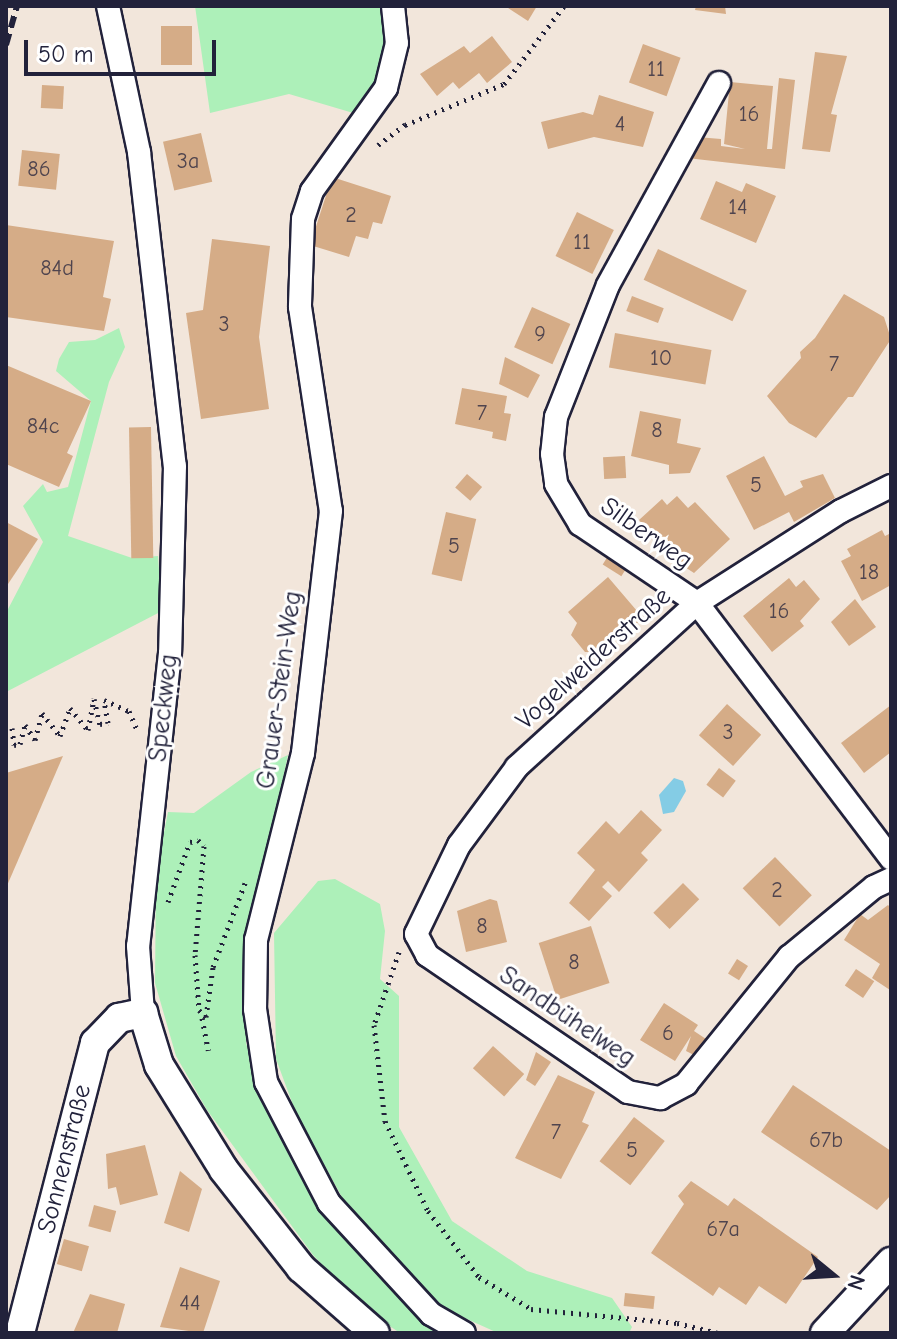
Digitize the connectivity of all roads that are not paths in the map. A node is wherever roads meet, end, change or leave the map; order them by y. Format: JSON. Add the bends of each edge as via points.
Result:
{"nodes":[{"id":1,"x":108,"y":6,"type":"edge"},
{"id":2,"x":393,"y":6,"type":"edge"},
{"id":3,"x":719,"y":83,"type":"dead end"},
{"id":4,"x":891,"y":486,"type":"edge"},
{"id":5,"x":697,"y":603,"type":"junction"},
{"id":6,"x":891,"y":859,"type":"edge"},
{"id":7,"x":891,"y":879,"type":"edge"},
{"id":8,"x":423,"y":911,"type":"joint"},
{"id":9,"x":143,"y":1013,"type":"junction"},
{"id":10,"x":886,"y":1270,"type":"edge"},
{"id":11,"x":20,"y":1333,"type":"edge"},
{"id":12,"x":375,"y":1333,"type":"edge"},
{"id":13,"x":464,"y":1333,"type":"edge"},
{"id":14,"x":825,"y":1333,"type":"edge"}],
"edges":[{"from":1,"to":9,"type":"street","name":"Speckweg","via":[[139,152],[175,466],[170,653],[138,946]]},
{"from":2,"to":13,"type":"street","name":"Grauer-Stein-Weg","via":[[397,43],[386,88],[312,191],[303,219],[300,307],[331,511],[303,753],[256,940],[255,1009],[266,1082],[329,1203],[431,1314]]},
{"from":3,"to":5,"type":"street","name":"Silberweg","via":[[608,285],[559,407],[552,454],[561,498],[580,524]]},
{"from":4,"to":5,"type":"street","name":"Vogelweiderstraße","via":[[841,511]]},
{"from":5,"to":6,"type":"street","name":"Silberweg"},
{"from":5,"to":8,"type":"street","name":"Vogelweiderstraße","via":[[517,767],[459,845]]},
{"from":7,"to":8,"type":"street","name":"Sandbühelweg","via":[[789,957],[686,1084],[660,1098],[628,1092],[427,955],[416,934]]},
{"from":9,"to":11,"type":"street","name":"Sonnenstraße","via":[[119,1018],[95,1043]]},
{"from":9,"to":12,"type":"street","name":"Speckweg","via":[[159,1065],[224,1170],[301,1268]]},
{"from":10,"to":14,"type":"street"}]}
